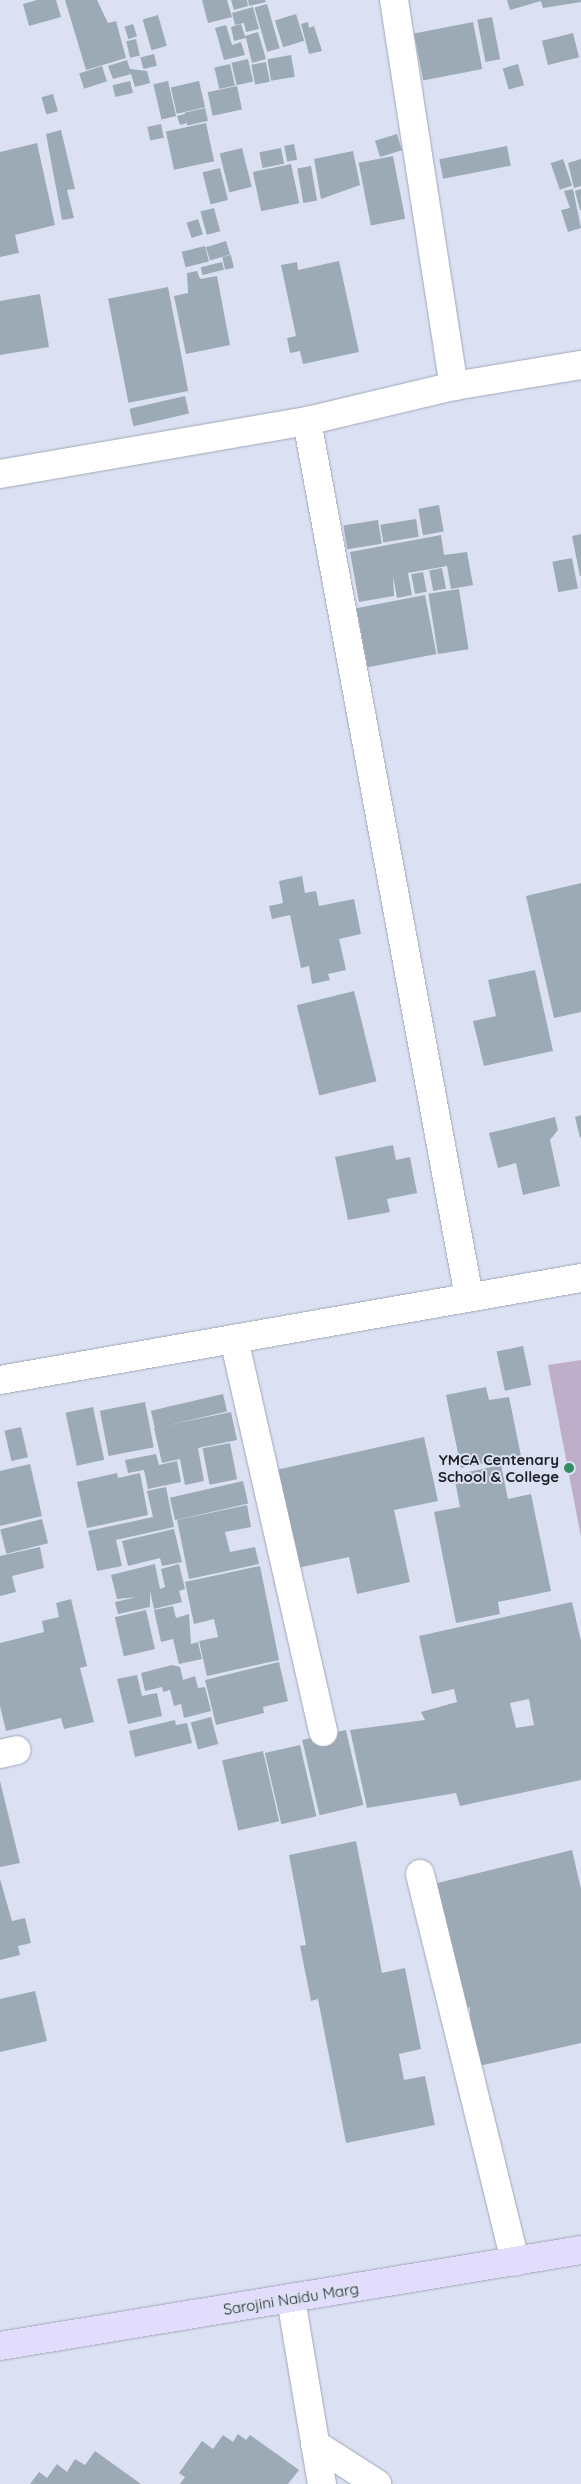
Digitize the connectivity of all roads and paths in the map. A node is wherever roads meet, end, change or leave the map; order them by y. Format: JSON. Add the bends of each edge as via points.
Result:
{"nodes":[{"id":1,"x":394,"y":0,"type":"edge"},
{"id":2,"x":581,"y":365,"type":"edge"},
{"id":3,"x":454,"y":386,"type":"junction"},
{"id":4,"x":306,"y":421,"type":"junction"},
{"id":5,"x":0,"y":474,"type":"edge"},
{"id":6,"x":581,"y":1278,"type":"edge"},
{"id":7,"x":469,"y":1297,"type":"junction"},
{"id":8,"x":234,"y":1339,"type":"junction"},
{"id":9,"x":0,"y":1380,"type":"edge"},
{"id":10,"x":323,"y":1732,"type":"dead end"},
{"id":11,"x":420,"y":1874,"type":"dead end"},
{"id":12,"x":581,"y":2250,"type":"edge"},
{"id":13,"x":515,"y":2262,"type":"junction"},
{"id":14,"x":291,"y":2298,"type":"junction"},
{"id":15,"x":0,"y":2346,"type":"edge"},
{"id":16,"x":315,"y":2444,"type":"junction"},
{"id":17,"x":322,"y":2484,"type":"edge"},
{"id":18,"x":377,"y":2484,"type":"edge"}],
"edges":[{"from":1,"to":3,"type":"street"},
{"from":2,"to":3,"type":"street"},
{"from":3,"to":4,"type":"street"},
{"from":4,"to":5,"type":"street"},
{"from":4,"to":7,"type":"street"},
{"from":6,"to":7,"type":"street"},
{"from":7,"to":8,"type":"street"},
{"from":8,"to":9,"type":"street"},
{"from":8,"to":10,"type":"street"},
{"from":11,"to":13,"type":"street"},
{"from":12,"to":13,"type":"main road","name":"Sarojini Naidu Marg"},
{"from":13,"to":14,"type":"main road","name":"Sarojini Naidu Marg"},
{"from":14,"to":15,"type":"main road","name":"Sarojini Naidu Marg"},
{"from":14,"to":16,"type":"street"},
{"from":16,"to":17,"type":"street"},
{"from":16,"to":18,"type":"street"}]}
